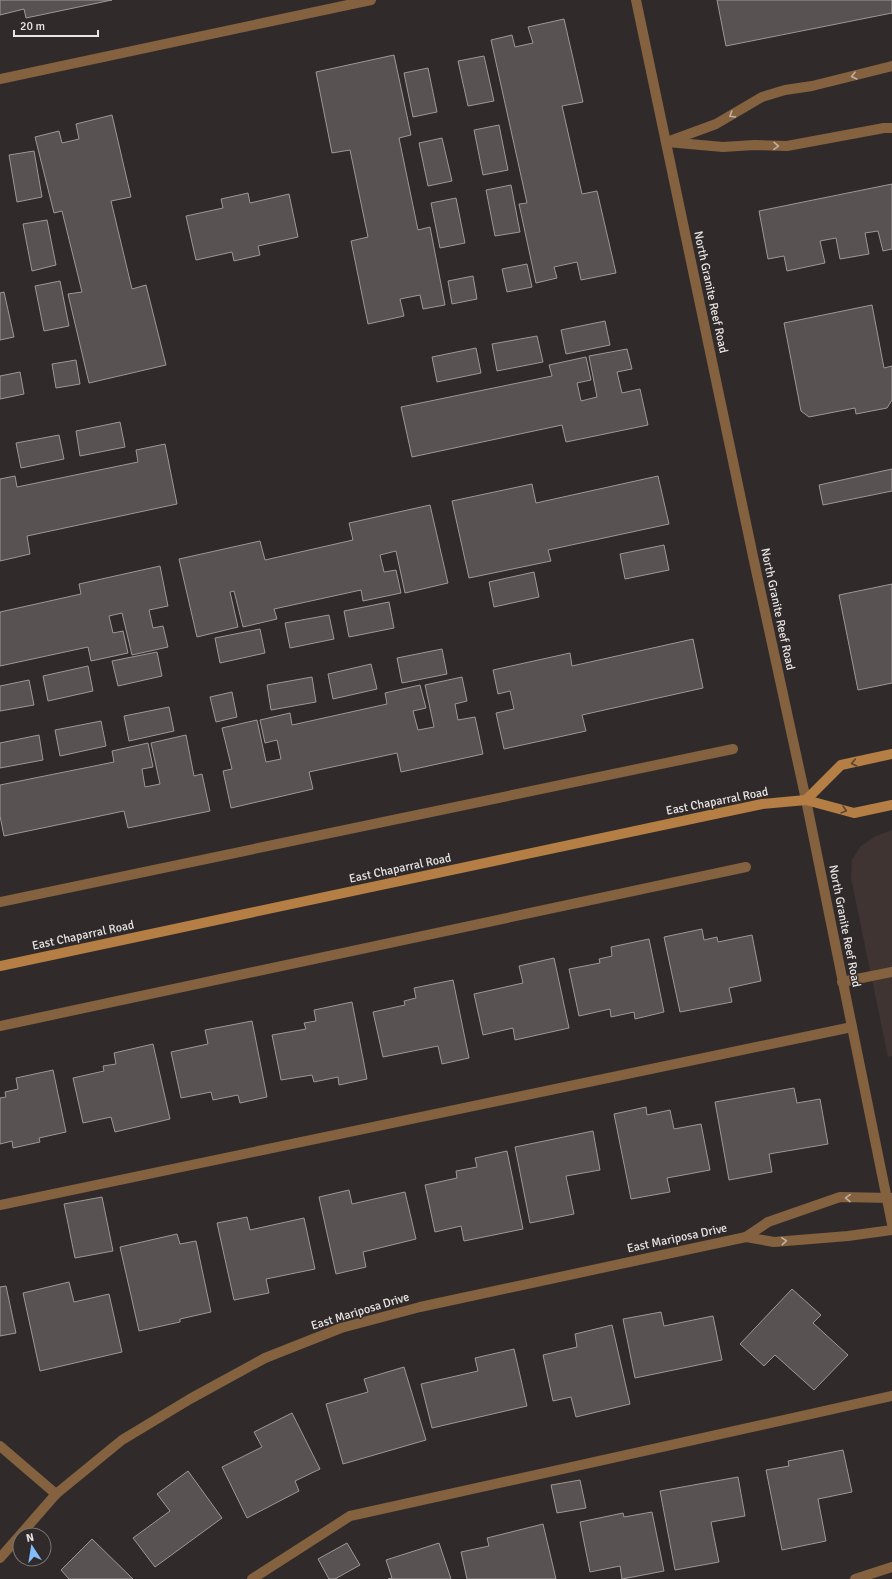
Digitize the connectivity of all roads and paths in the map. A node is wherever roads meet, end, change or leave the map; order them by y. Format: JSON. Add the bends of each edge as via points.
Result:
{"nodes":[{"id":1,"x":371,"y":0,"type":"edge"},
{"id":2,"x":636,"y":0,"type":"edge"},
{"id":3,"x":892,"y":66,"type":"edge"},
{"id":4,"x":0,"y":79,"type":"edge"},
{"id":5,"x":892,"y":128,"type":"edge"},
{"id":6,"x":667,"y":142,"type":"junction"},
{"id":7,"x":733,"y":749,"type":"dead end"},
{"id":8,"x":892,"y":754,"type":"edge"},
{"id":9,"x":806,"y":800,"type":"junction"},
{"id":10,"x":892,"y":805,"type":"edge"},
{"id":11,"x":746,"y":868,"type":"dead end"},
{"id":12,"x":0,"y":902,"type":"edge"},
{"id":13,"x":0,"y":966,"type":"edge"},
{"id":14,"x":892,"y":972,"type":"edge"},
{"id":15,"x":842,"y":982,"type":"junction"},
{"id":16,"x":0,"y":1026,"type":"edge"},
{"id":17,"x":852,"y":1027,"type":"junction"},
{"id":18,"x":889,"y":1198,"type":"edge"},
{"id":19,"x":0,"y":1205,"type":"edge"},
{"id":20,"x":892,"y":1224,"type":"edge"},
{"id":21,"x":892,"y":1230,"type":"edge"},
{"id":22,"x":746,"y":1237,"type":"junction"},
{"id":23,"x":892,"y":1396,"type":"edge"},
{"id":24,"x":0,"y":1446,"type":"edge"},
{"id":25,"x":56,"y":1494,"type":"junction"},
{"id":26,"x":0,"y":1558,"type":"edge"},
{"id":27,"x":892,"y":1567,"type":"edge"},
{"id":28,"x":252,"y":1579,"type":"edge"},
{"id":29,"x":855,"y":1579,"type":"edge"}],
"edges":[{"from":1,"to":4,"type":"street"},
{"from":2,"to":6,"type":"street","name":"North Granite Reef Road"},
{"from":3,"to":6,"type":"street","one_way":true,"via":[[762,97],[716,124]]},
{"from":6,"to":5,"type":"street","one_way":true,"via":[[723,147],[787,146]]},
{"from":6,"to":9,"type":"street","name":"North Granite Reef Road"},
{"from":7,"to":12,"type":"street"},
{"from":8,"to":9,"type":"main road","one_way":true,"via":[[841,765]]},
{"from":9,"to":10,"type":"main road","name":"East Chaparral Road","one_way":true,"via":[[854,813]]},
{"from":9,"to":13,"type":"main road","name":"East Chaparral Road","via":[[762,804]]},
{"from":9,"to":15,"type":"street","name":"North Granite Reef Road"},
{"from":11,"to":16,"type":"street"},
{"from":14,"to":15,"type":"street"},
{"from":15,"to":17,"type":"street","name":"North Granite Reef Road"},
{"from":17,"to":18,"type":"street","name":"North Granite Reef Road"},
{"from":17,"to":19,"type":"street"},
{"from":18,"to":20,"type":"street","name":"North Granite Reef Road"},
{"from":18,"to":22,"type":"street","name":"East Mariposa Drive","one_way":true,"via":[[840,1197],[768,1222]]},
{"from":22,"to":21,"type":"street","name":"East Mariposa Drive","one_way":true,"via":[[774,1242]]},
{"from":22,"to":25,"type":"street","name":"East Mariposa Drive","via":[[420,1307],[341,1328],[265,1358],[190,1399],[122,1440]]},
{"from":23,"to":28,"type":"street","via":[[350,1516]]},
{"from":24,"to":25,"type":"street"},
{"from":25,"to":26,"type":"street","name":"East Mariposa Drive"},
{"from":27,"to":29,"type":"street"}]}
